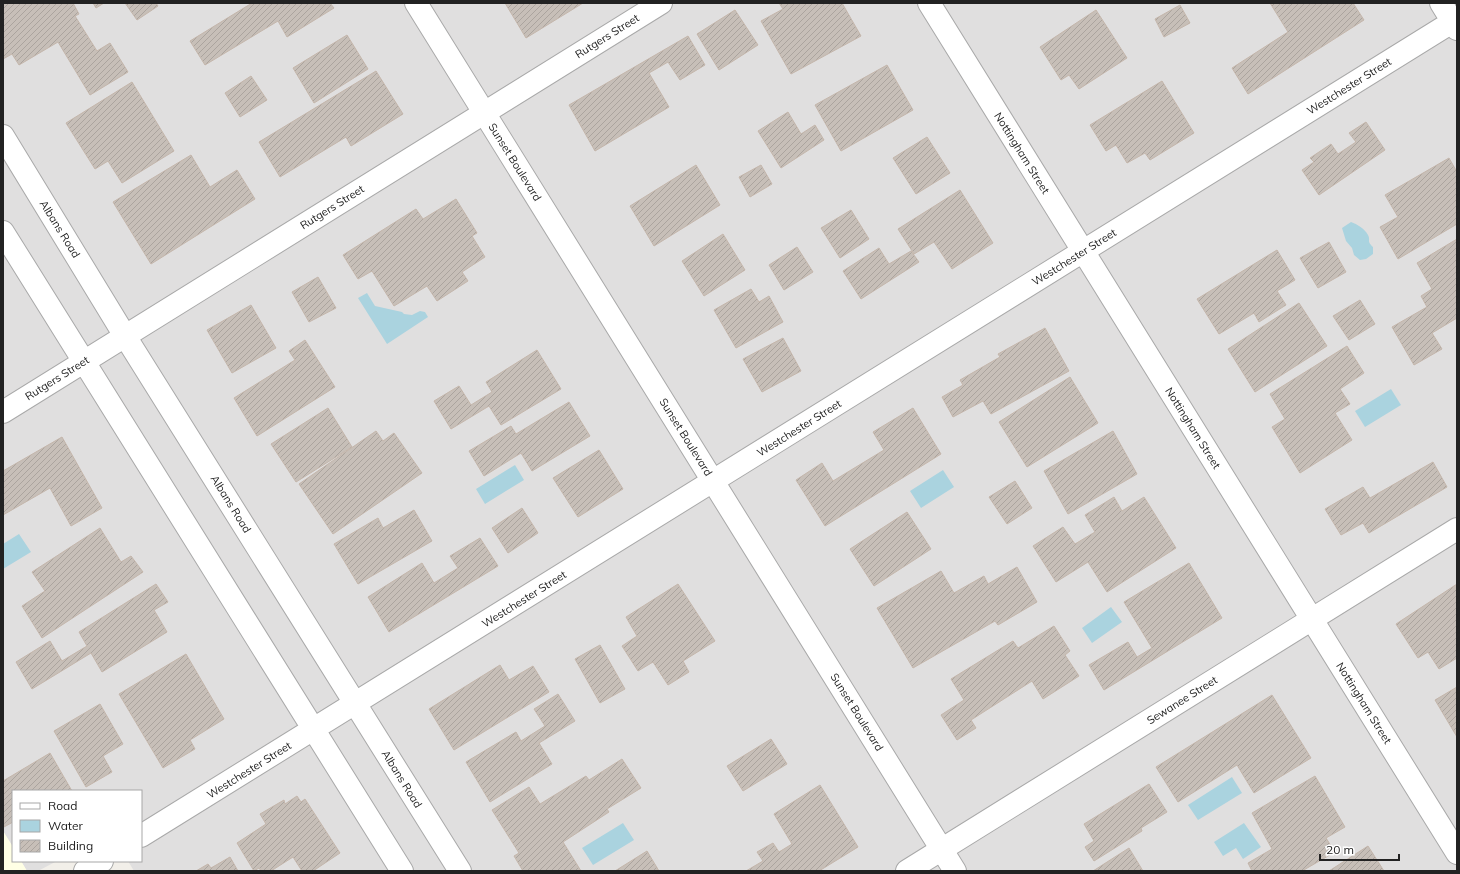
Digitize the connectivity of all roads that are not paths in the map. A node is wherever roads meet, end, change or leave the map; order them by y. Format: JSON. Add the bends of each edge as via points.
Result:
{"nodes":[{"id":1,"x":416,"y":3,"type":"edge"},
{"id":2,"x":661,"y":3,"type":"edge"},
{"id":3,"x":929,"y":3,"type":"edge"},
{"id":4,"x":1441,"y":3,"type":"edge"},
{"id":5,"x":1455,"y":23,"type":"edge"},
{"id":6,"x":484,"y":113,"type":"junction"},
{"id":7,"x":3,"y":136,"type":"edge"},
{"id":8,"x":3,"y":232,"type":"edge"},
{"id":9,"x":1083,"y":251,"type":"junction"},
{"id":10,"x":125,"y":336,"type":"junction"},
{"id":11,"x":84,"y":362,"type":"junction"},
{"id":12,"x":3,"y":412,"type":"edge"},
{"id":13,"x":713,"y":481,"type":"junction"},
{"id":14,"x":1457,"y":529,"type":"edge"},
{"id":15,"x":1312,"y":619,"type":"junction"},
{"id":16,"x":356,"y":703,"type":"junction"},
{"id":17,"x":313,"y":730,"type":"junction"},
{"id":18,"x":142,"y":835,"type":"edge"},
{"id":19,"x":942,"y":849,"type":"junction"},
{"id":20,"x":1457,"y":854,"type":"edge"},
{"id":21,"x":100,"y":862,"type":"edge"},
{"id":22,"x":85,"y":871,"type":"edge"},
{"id":23,"x":402,"y":871,"type":"edge"},
{"id":24,"x":460,"y":871,"type":"edge"},
{"id":25,"x":907,"y":871,"type":"edge"},
{"id":26,"x":955,"y":871,"type":"edge"}],
"edges":[{"from":1,"to":6,"type":"street","name":"Sunset Boulevard"},
{"from":2,"to":6,"type":"street","name":"Rutgers Street"},
{"from":3,"to":9,"type":"street","name":"Nottingham Street"},
{"from":4,"to":5,"type":"street"},
{"from":5,"to":9,"type":"street","name":"Westchester Street"},
{"from":6,"to":10,"type":"street","name":"Rutgers Street"},
{"from":6,"to":13,"type":"street","name":"Sunset Boulevard"},
{"from":7,"to":10,"type":"street","name":"Albans Road"},
{"from":8,"to":11,"type":"street"},
{"from":9,"to":13,"type":"street","name":"Westchester Street"},
{"from":9,"to":15,"type":"street","name":"Nottingham Street"},
{"from":10,"to":11,"type":"street","name":"Rutgers Street"},
{"from":10,"to":16,"type":"street","name":"Albans Road"},
{"from":11,"to":12,"type":"street","name":"Rutgers Street"},
{"from":11,"to":17,"type":"street"},
{"from":13,"to":16,"type":"street","name":"Westchester Street"},
{"from":13,"to":19,"type":"street","name":"Sunset Boulevard"},
{"from":14,"to":15,"type":"street","name":"Sewanee Street"},
{"from":15,"to":19,"type":"street","name":"Sewanee Street"},
{"from":15,"to":20,"type":"street","name":"Nottingham Street"},
{"from":16,"to":17,"type":"street","name":"Westchester Street"},
{"from":16,"to":24,"type":"street","name":"Albans Road"},
{"from":17,"to":18,"type":"street","name":"Westchester Street"},
{"from":17,"to":23,"type":"street"},
{"from":19,"to":25,"type":"street","name":"Sewanee Street"},
{"from":19,"to":26,"type":"street","name":"Sunset Boulevard"},
{"from":21,"to":22,"type":"street"}]}
